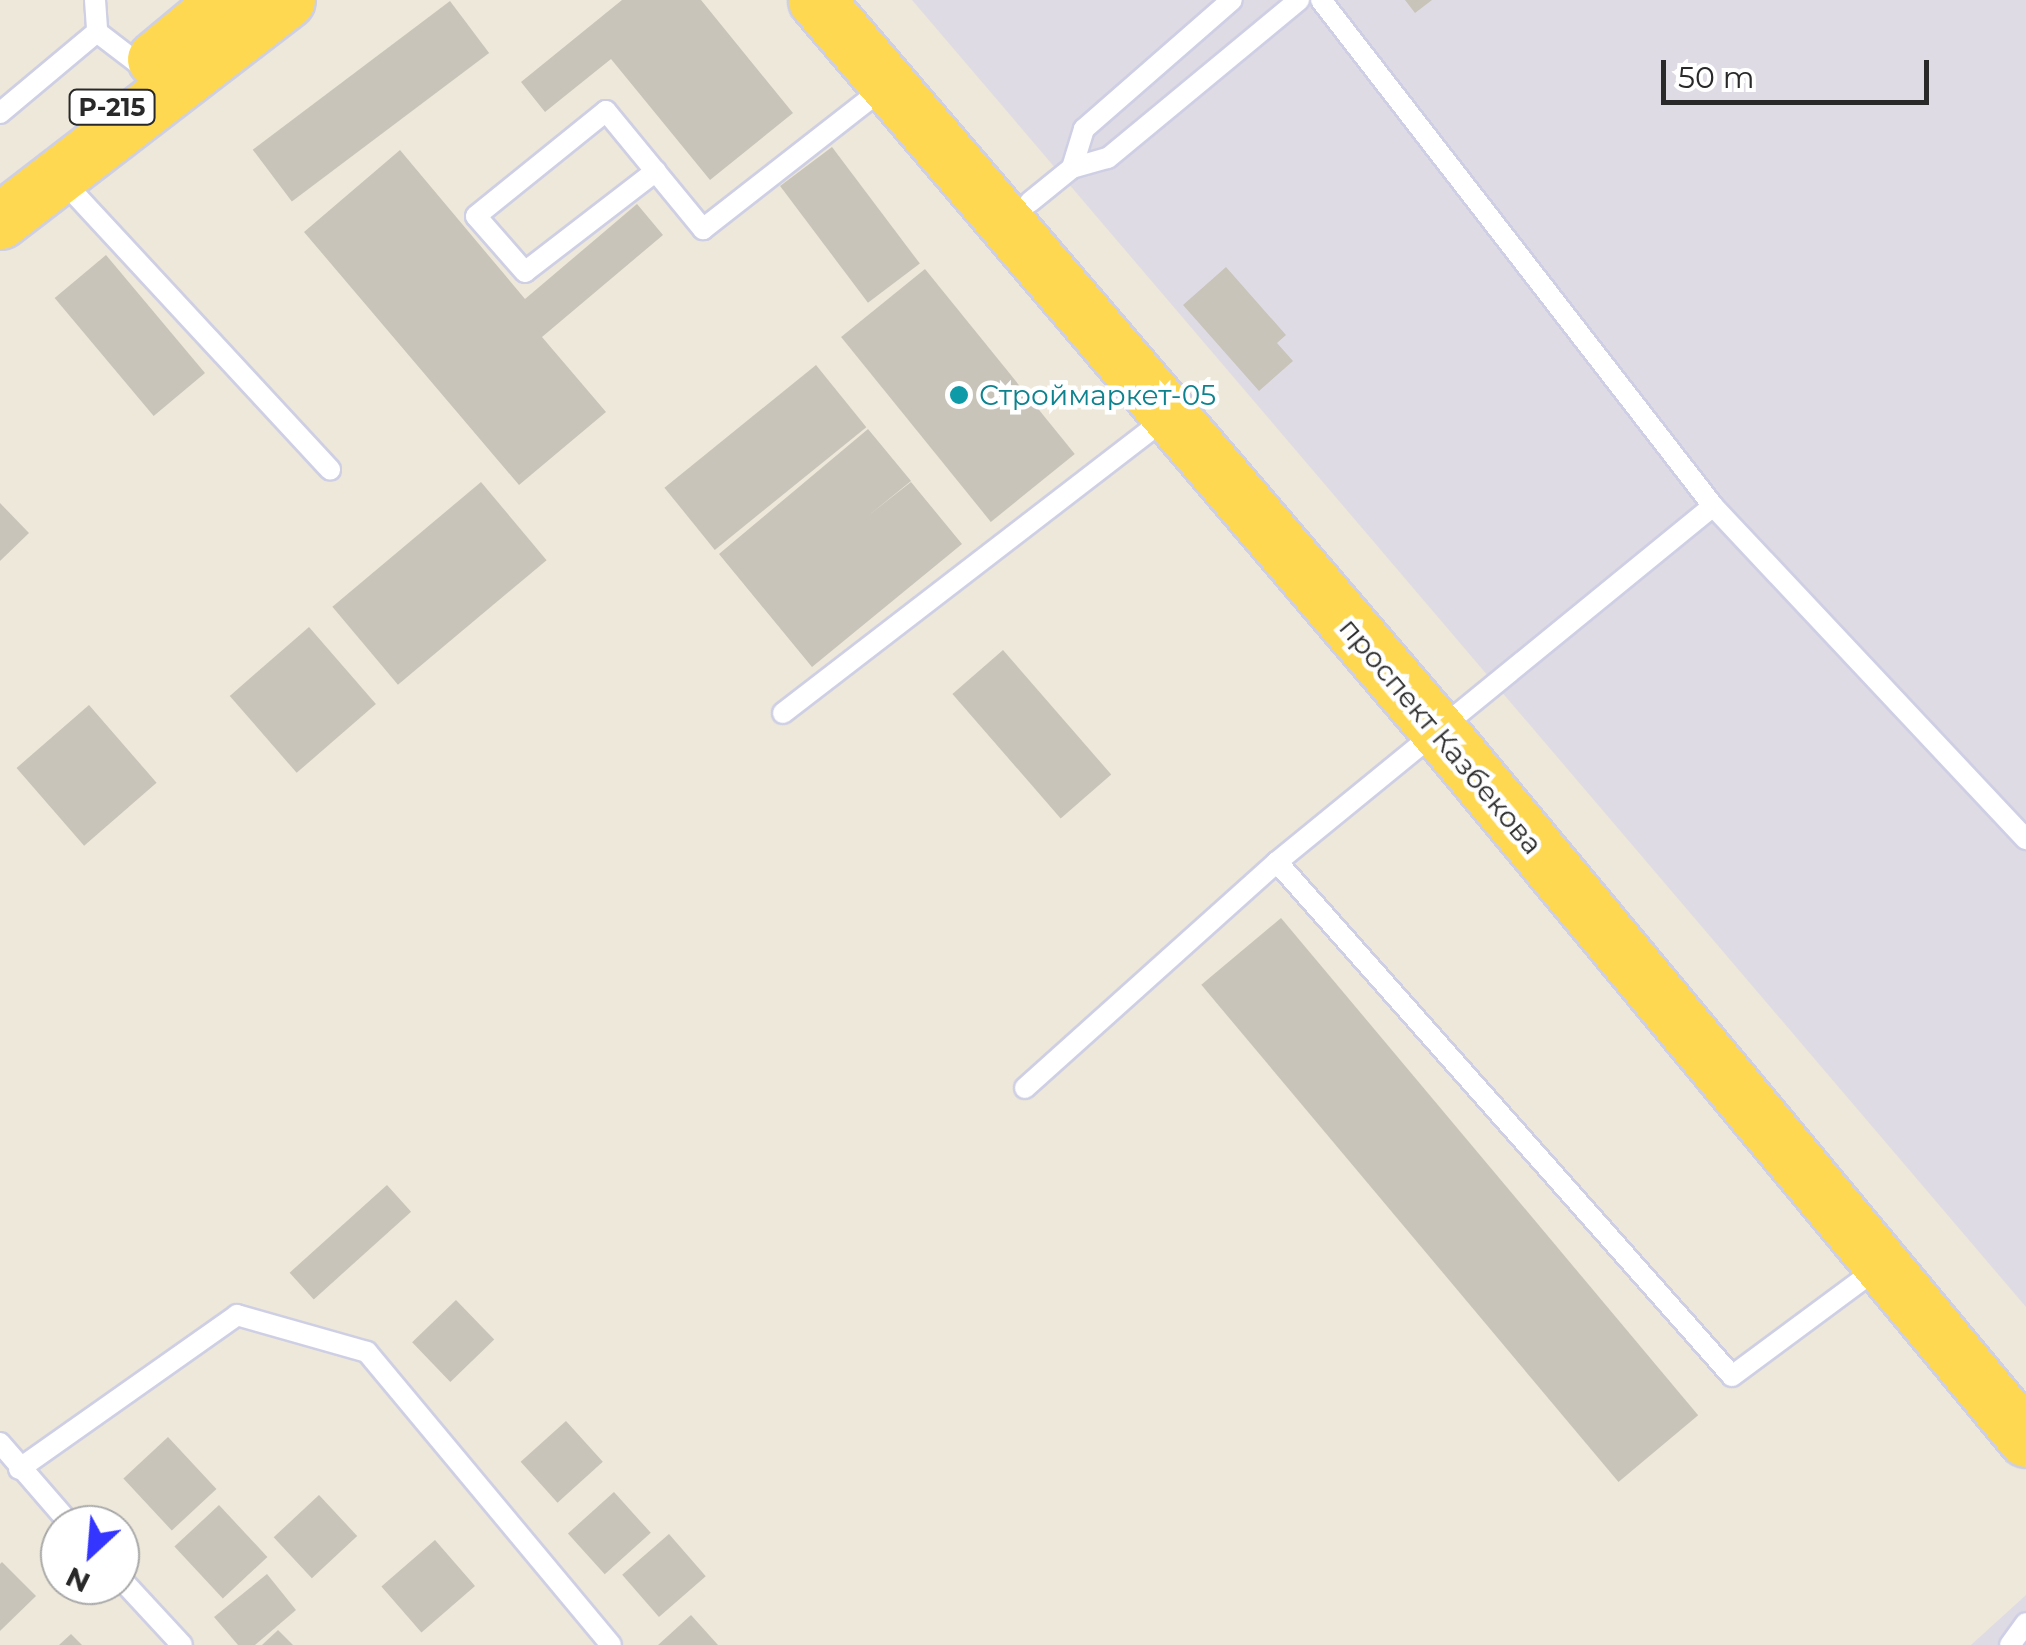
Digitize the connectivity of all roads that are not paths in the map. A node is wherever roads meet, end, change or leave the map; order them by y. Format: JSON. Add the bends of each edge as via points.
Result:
{"nodes":[{"id":1,"x":96,"y":0,"type":"edge"},
{"id":2,"x":226,"y":0,"type":"edge"},
{"id":3,"x":287,"y":0,"type":"edge"},
{"id":4,"x":1232,"y":0,"type":"edge"},
{"id":5,"x":1298,"y":0,"type":"edge"},
{"id":6,"x":1321,"y":0,"type":"edge"},
{"id":7,"x":851,"y":13,"type":"edge"},
{"id":8,"x":97,"y":32,"type":"junction"},
{"id":9,"x":144,"y":68,"type":"junction"},
{"id":10,"x":890,"y":83,"type":"junction"},
{"id":11,"x":0,"y":113,"type":"edge"},
{"id":12,"x":1072,"y":168,"type":"junction"},
{"id":13,"x":656,"y":172,"type":"junction"},
{"id":14,"x":57,"y":174,"type":"junction"},
{"id":15,"x":1030,"y":202,"type":"junction"},
{"id":16,"x":0,"y":218,"type":"edge"},
{"id":17,"x":1168,"y":416,"type":"junction"},
{"id":18,"x":330,"y":470,"type":"dead end"},
{"id":19,"x":1713,"y":506,"type":"junction"},
{"id":20,"x":783,"y":713,"type":"dead end"},
{"id":21,"x":1452,"y":718,"type":"junction"},
{"id":22,"x":2026,"y":838,"type":"edge"},
{"id":23,"x":1276,"y":862,"type":"junction"},
{"id":24,"x":1024,"y":1088,"type":"dead end"},
{"id":25,"x":1882,"y":1265,"type":"junction"},
{"id":26,"x":2026,"y":1379,"type":"edge"},
{"id":27,"x":2026,"y":1438,"type":"edge"},
{"id":28,"x":0,"y":1443,"type":"edge"},
{"id":29,"x":19,"y":1469,"type":"junction"},
{"id":30,"x":52,"y":1505,"type":"edge"},
{"id":31,"x":140,"y":1600,"type":"edge"},
{"id":32,"x":2026,"y":1623,"type":"edge"},
{"id":33,"x":182,"y":1645,"type":"edge"},
{"id":34,"x":611,"y":1645,"type":"edge"},
{"id":35,"x":2010,"y":1645,"type":"edge"}],
"edges":[{"from":1,"to":8,"type":"lane"},
{"from":2,"to":9,"type":"highway","number":"P-215"},
{"from":3,"to":14,"type":"highway"},
{"from":4,"to":12,"type":"lane","via":[[1084,128]]},
{"from":5,"to":12,"type":"lane","via":[[1108,158]]},
{"from":6,"to":19,"type":"lane"},
{"from":7,"to":10,"type":"highway","name":"проспект Казбекова"},
{"from":7,"to":15,"type":"highway","name":"проспект Казбекова"},
{"from":8,"to":9,"type":"lane"},
{"from":8,"to":11,"type":"lane"},
{"from":9,"to":16,"type":"highway","number":"P-215","via":[[83,142]]},
{"from":10,"to":13,"type":"lane","via":[[704,229]]},
{"from":10,"to":17,"type":"highway","name":"проспект Казбекова"},
{"from":12,"to":15,"type":"lane"},
{"from":13,"to":13,"type":"lane","via":[[606,111],[476,216],[524,272]]},
{"from":14,"to":16,"type":"highway","number":"P-215"},
{"from":14,"to":18,"type":"lane"},
{"from":15,"to":21,"type":"highway","name":"проспект Казбекова"},
{"from":17,"to":20,"type":"lane"},
{"from":17,"to":21,"type":"highway","name":"проспект Казбекова"},
{"from":19,"to":21,"type":"lane"},
{"from":19,"to":22,"type":"lane"},
{"from":21,"to":23,"type":"lane"},
{"from":21,"to":25,"type":"highway","name":"проспект Казбекова"},
{"from":21,"to":26,"type":"highway","name":"проспект Казбекова"},
{"from":23,"to":24,"type":"lane"},
{"from":23,"to":25,"type":"lane","via":[[1732,1376]]},
{"from":25,"to":27,"type":"highway","name":"проспект Казбекова"},
{"from":28,"to":29,"type":"lane"},
{"from":29,"to":30,"type":"lane"},
{"from":29,"to":34,"type":"lane","via":[[237,1315],[367,1352]]},
{"from":31,"to":33,"type":"lane"},
{"from":32,"to":35,"type":"lane"}]}
